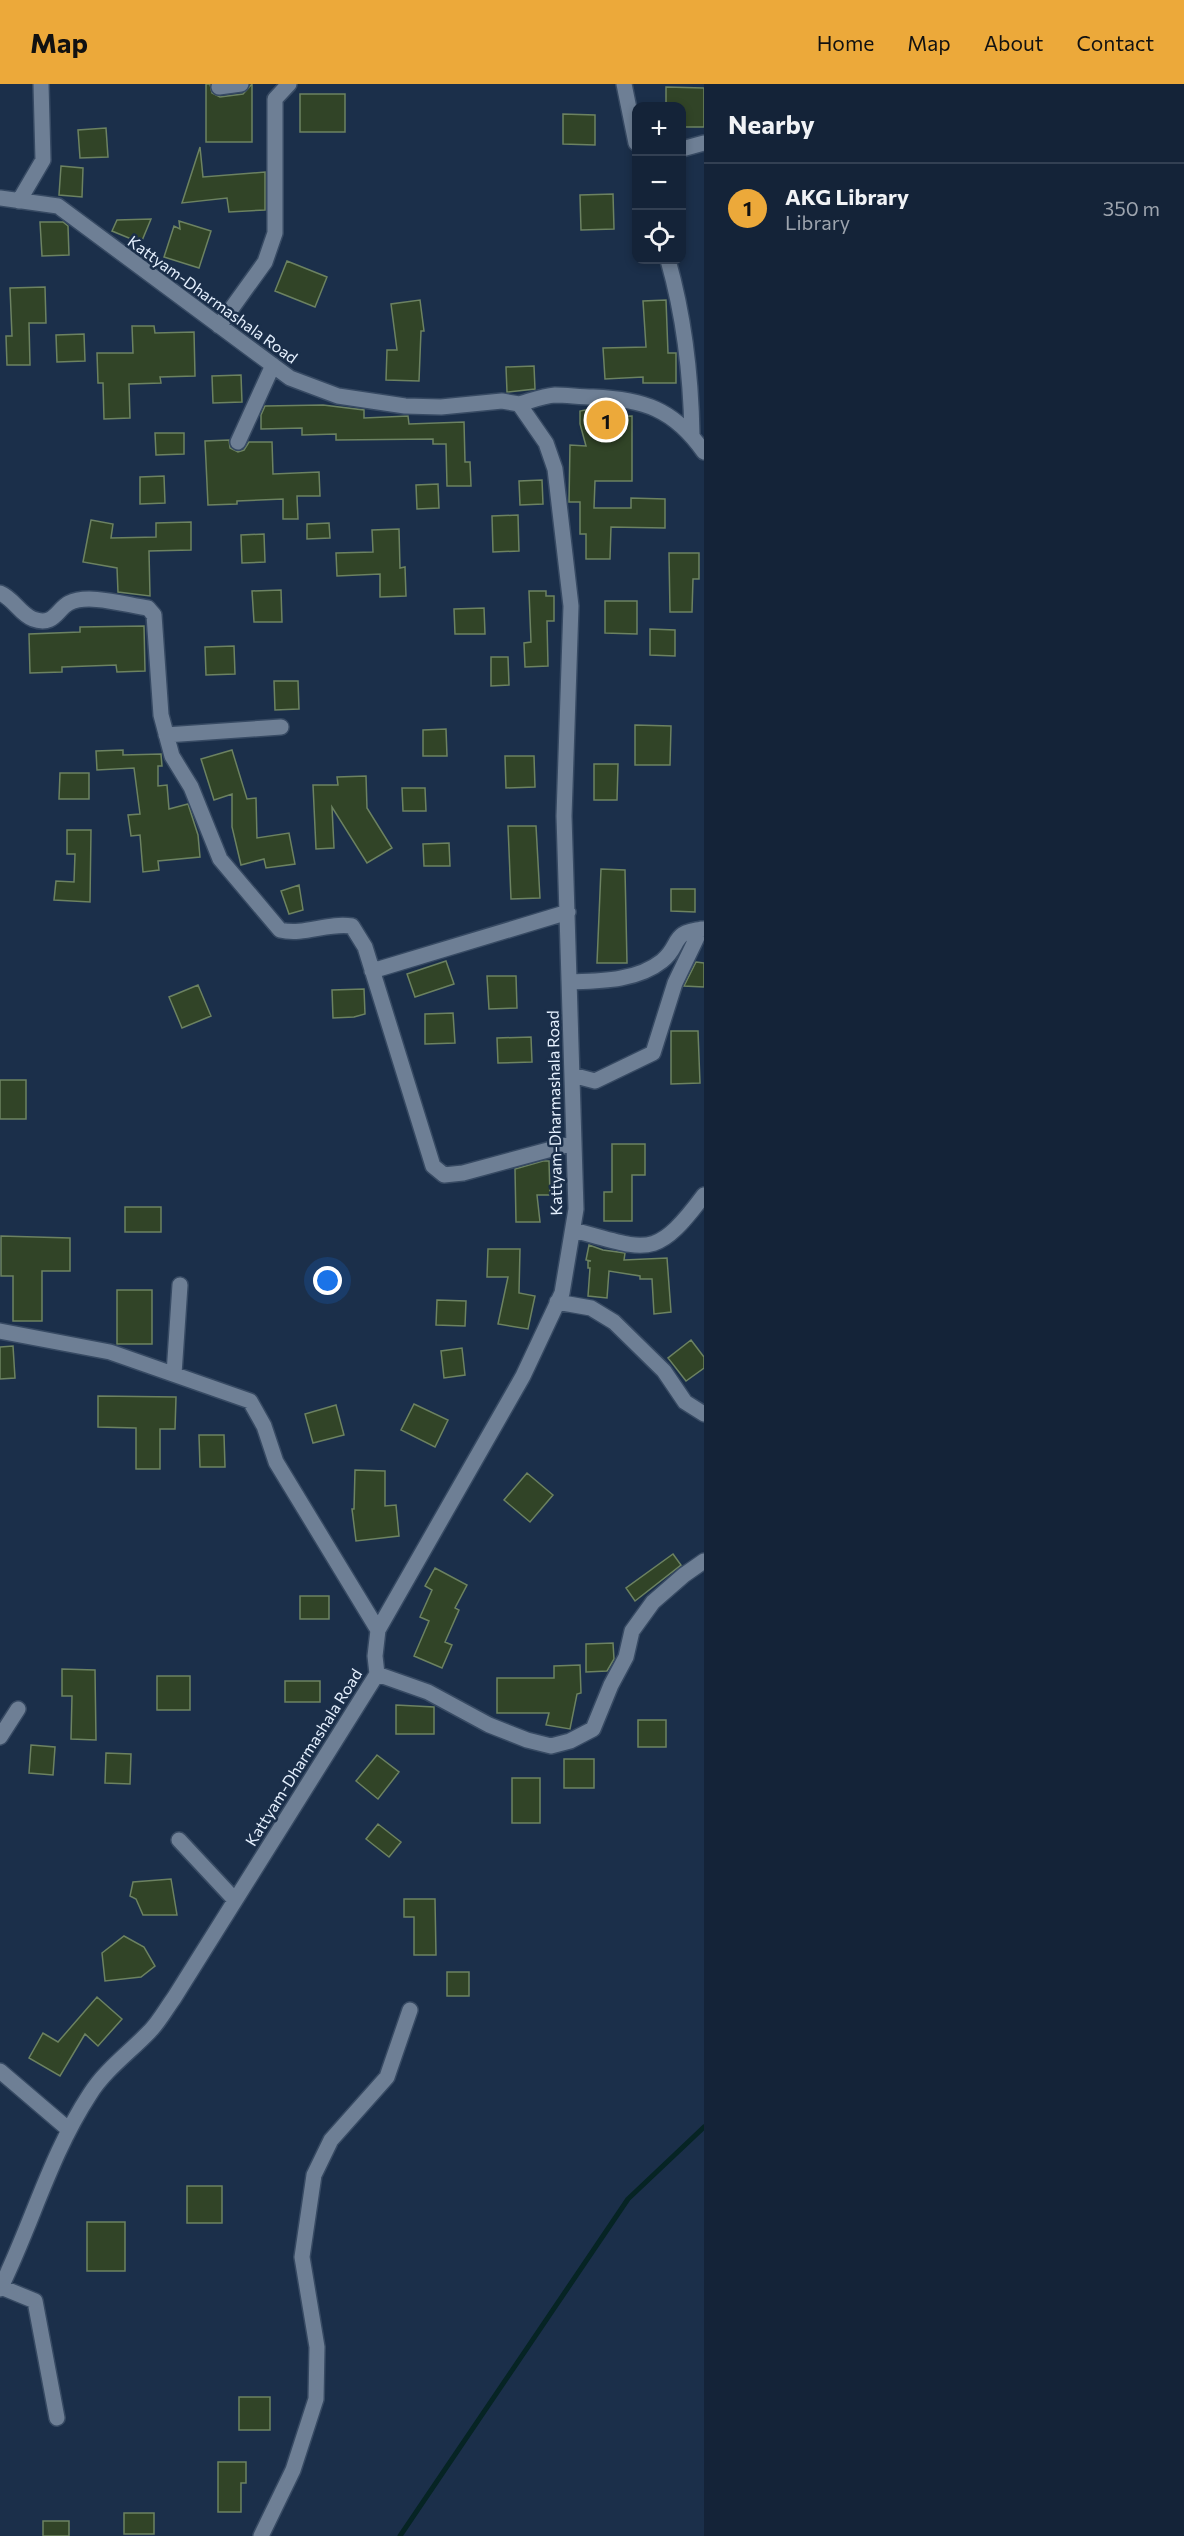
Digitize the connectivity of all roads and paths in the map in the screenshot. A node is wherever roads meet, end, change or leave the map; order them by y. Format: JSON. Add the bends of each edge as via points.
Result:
{"nodes":[{"id":1,"x":41,"y":84,"type":"edge"},
{"id":2,"x":241,"y":84,"type":"edge"},
{"id":3,"x":289,"y":84,"type":"edge"},
{"id":4,"x":624,"y":84,"type":"edge"},
{"id":5,"x":219,"y":87,"type":"dead end"},
{"id":6,"x":632,"y":123,"type":"edge"},
{"id":7,"x":704,"y":143,"type":"edge"},
{"id":8,"x":686,"y":148,"type":"edge"},
{"id":9,"x":0,"y":198,"type":"edge"},
{"id":10,"x":19,"y":201,"type":"junction"},
{"id":11,"x":669,"y":264,"type":"edge"},
{"id":12,"x":219,"y":326,"type":"junction"},
{"id":13,"x":273,"y":365,"type":"junction"},
{"id":14,"x":519,"y":404,"type":"junction"},
{"id":15,"x":692,"y":435,"type":"junction"},
{"id":16,"x":238,"y":442,"type":"dead end"},
{"id":17,"x":704,"y":452,"type":"edge"},
{"id":18,"x":0,"y":593,"type":"edge"},
{"id":19,"x":281,"y":727,"type":"dead end"},
{"id":20,"x":166,"y":735,"type":"junction"},
{"id":21,"x":568,"y":912,"type":"junction"},
{"id":22,"x":703,"y":929,"type":"edge"},
{"id":23,"x":372,"y":971,"type":"junction"},
{"id":24,"x":570,"y":982,"type":"junction"},
{"id":25,"x":572,"y":1075,"type":"junction"},
{"id":26,"x":574,"y":1143,"type":"junction"},
{"id":27,"x":704,"y":1195,"type":"edge"},
{"id":28,"x":573,"y":1230,"type":"junction"},
{"id":29,"x":180,"y":1285,"type":"dead end"},
{"id":30,"x":557,"y":1302,"type":"junction"},
{"id":31,"x":0,"y":1331,"type":"edge"},
{"id":32,"x":174,"y":1374,"type":"junction"},
{"id":33,"x":704,"y":1414,"type":"edge"},
{"id":34,"x":704,"y":1561,"type":"edge"},
{"id":35,"x":378,"y":1629,"type":"junction"},
{"id":36,"x":377,"y":1674,"type":"junction"},
{"id":37,"x":18,"y":1709,"type":"dead end"},
{"id":38,"x":0,"y":1737,"type":"edge"},
{"id":39,"x":179,"y":1840,"type":"dead end"},
{"id":40,"x":234,"y":1899,"type":"junction"},
{"id":41,"x":410,"y":2010,"type":"dead end"},
{"id":42,"x":0,"y":2071,"type":"edge"},
{"id":43,"x":68,"y":2129,"type":"junction"},
{"id":44,"x":0,"y":2288,"type":"edge"},
{"id":45,"x":57,"y":2418,"type":"dead end"},
{"id":46,"x":261,"y":2536,"type":"edge"}],
"edges":[{"from":1,"to":10,"type":"street","via":[[43,160]]},
{"from":2,"to":5,"type":"street"},
{"from":3,"to":12,"type":"street","via":[[274,99],[274,233],[266,262]]},
{"from":4,"to":6,"type":"street"},
{"from":7,"to":8,"type":"street"},
{"from":9,"to":10,"type":"street","name":"Kattyam-Dharmashala Road"},
{"from":10,"to":12,"type":"street","name":"Kattyam-Dharmashala Road","via":[[58,206]]},
{"from":11,"to":15,"type":"street","via":[[677,291],[691,392]]},
{"from":12,"to":13,"type":"street","name":"Kattyam-Dharmashala Road"},
{"from":13,"to":14,"type":"street","name":"Kattyam-Dharmashala Road","via":[[290,378],[338,396],[405,406],[502,401]]},
{"from":13,"to":16,"type":"street"},
{"from":14,"to":15,"type":"street","via":[[554,395],[627,399],[662,412]]},
{"from":14,"to":21,"type":"street","name":"Kattyam-Dharmashala Road","via":[[546,442],[555,469],[571,606],[564,816]]},
{"from":15,"to":17,"type":"street"},
{"from":18,"to":20,"type":"street","via":[[32,618],[42,620],[56,617],[67,603],[85,598],[148,608],[154,615]]},
{"from":19,"to":20,"type":"street"},
{"from":20,"to":23,"type":"street","via":[[220,859],[267,916],[280,930],[294,933],[352,926],[365,947]]},
{"from":21,"to":23,"type":"street"},
{"from":21,"to":24,"type":"street","name":"Kattyam-Dharmashala Road"},
{"from":22,"to":24,"type":"street","via":[[686,932],[677,938],[662,961],[631,976]]},
{"from":22,"to":25,"type":"street","via":[[675,983],[653,1053],[595,1081]]},
{"from":23,"to":26,"type":"street","via":[[433,1166],[444,1174],[462,1173]]},
{"from":24,"to":25,"type":"street","name":"Kattyam-Dharmashala Road"},
{"from":25,"to":26,"type":"street","name":"Kattyam-Dharmashala Road"},
{"from":26,"to":28,"type":"street","name":"Kattyam-Dharmashala Road"},
{"from":27,"to":28,"type":"street","via":[[682,1225],[665,1240],[649,1246],[630,1246]]},
{"from":28,"to":30,"type":"street","name":"Kattyam-Dharmashala Road"},
{"from":29,"to":32,"type":"street"},
{"from":30,"to":33,"type":"street","via":[[591,1308],[615,1322],[664,1371],[684,1402]]},
{"from":30,"to":35,"type":"street","name":"Kattyam-Dharmashala Road","via":[[523,1376]]},
{"from":31,"to":32,"type":"street","via":[[110,1352]]},
{"from":32,"to":35,"type":"street","via":[[250,1401],[264,1426],[276,1462]]},
{"from":34,"to":36,"type":"street","via":[[653,1602],[632,1631],[626,1657],[593,1729],[570,1741],[551,1746],[527,1740],[489,1725],[428,1692]]},
{"from":35,"to":36,"type":"street","name":"Kattyam-Dharmashala Road"},
{"from":36,"to":40,"type":"street","name":"Kattyam-Dharmashala Road"},
{"from":37,"to":38,"type":"street"},
{"from":39,"to":40,"type":"street"},
{"from":40,"to":43,"type":"street","name":"Kattyam-Dharmashala Road","via":[[152,2030],[91,2091]]},
{"from":41,"to":46,"type":"street","via":[[387,2077],[331,2140],[314,2175],[302,2257],[317,2347],[316,2399],[293,2470]]},
{"from":42,"to":43,"type":"street"},
{"from":43,"to":44,"type":"street","name":"Kattyam-Dharmashala Road"},
{"from":44,"to":45,"type":"street","via":[[35,2301]]}]}
